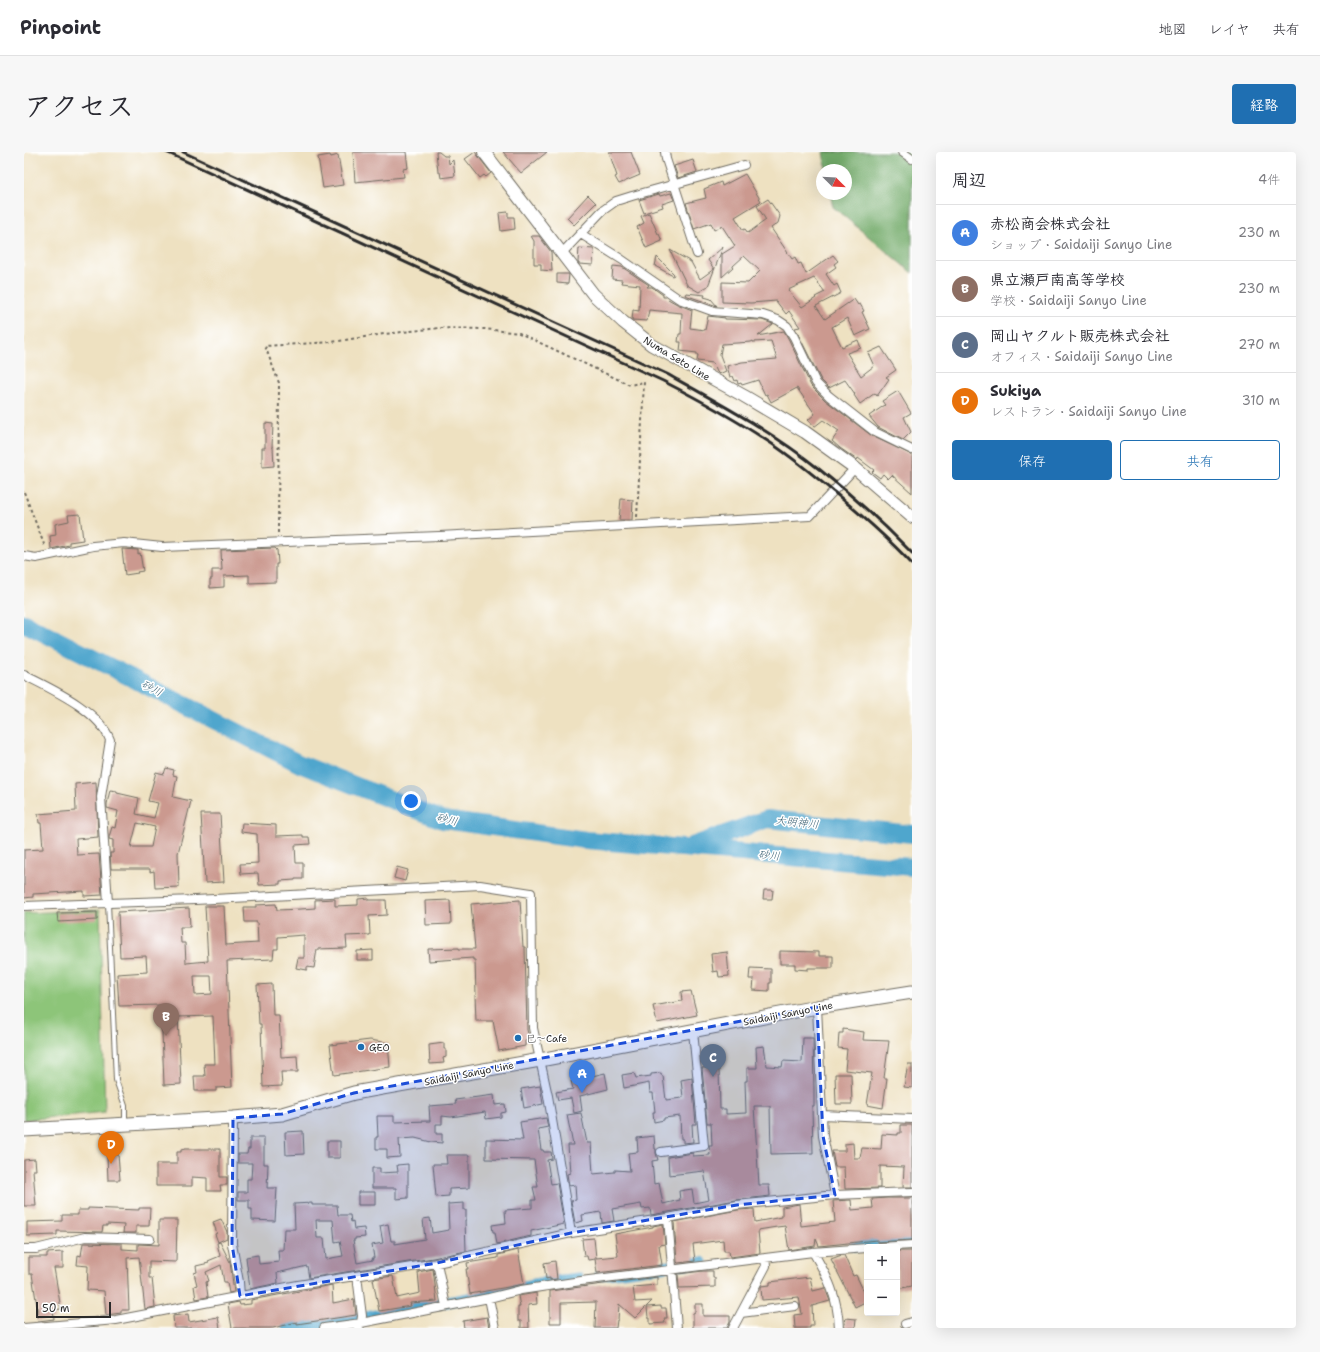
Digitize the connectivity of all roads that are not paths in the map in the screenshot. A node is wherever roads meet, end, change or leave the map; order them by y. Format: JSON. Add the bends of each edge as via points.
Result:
{"nodes":[{"id":1,"x":484,"y":152,"type":"edge"},
{"id":2,"x":665,"y":152,"type":"edge"},
{"id":3,"x":902,"y":152,"type":"edge"},
{"id":4,"x":912,"y":159,"type":"edge"},
{"id":5,"x":744,"y":165,"type":"dead end"},
{"id":6,"x":674,"y":185,"type":"junction"},
{"id":7,"x":581,"y":234,"type":"junction"},
{"id":8,"x":562,"y":253,"type":"junction"},
{"id":9,"x":697,"y":254,"type":"dead end"},
{"id":10,"x":912,"y":450,"type":"edge"},
{"id":11,"x":855,"y":468,"type":"junction"},
{"id":12,"x":912,"y":517,"type":"edge"},
{"id":13,"x":24,"y":556,"type":"edge"},
{"id":14,"x":24,"y":675,"type":"edge"},
{"id":15,"x":108,"y":903,"type":"junction"},
{"id":16,"x":24,"y":906,"type":"edge"},
{"id":17,"x":912,"y":992,"type":"edge"},
{"id":18,"x":817,"y":1007,"type":"junction"},
{"id":19,"x":693,"y":1031,"type":"junction"},
{"id":20,"x":540,"y":1060,"type":"junction"},
{"id":21,"x":822,"y":1115,"type":"junction"},
{"id":22,"x":233,"y":1118,"type":"junction"},
{"id":23,"x":912,"y":1119,"type":"edge"},
{"id":24,"x":125,"y":1124,"type":"junction"},
{"id":25,"x":24,"y":1130,"type":"edge"},
{"id":26,"x":661,"y":1152,"type":"dead end"},
{"id":27,"x":912,"y":1192,"type":"edge"},
{"id":28,"x":835,"y":1195,"type":"junction"},
{"id":29,"x":668,"y":1218,"type":"junction"},
{"id":30,"x":571,"y":1232,"type":"junction"},
{"id":31,"x":150,"y":1239,"type":"dead end"},
{"id":32,"x":912,"y":1245,"type":"edge"},
{"id":33,"x":900,"y":1246,"type":"edge"},
{"id":34,"x":864,"y":1248,"type":"edge"},
{"id":35,"x":24,"y":1250,"type":"edge"},
{"id":36,"x":813,"y":1252,"type":"junction"},
{"id":37,"x":765,"y":1258,"type":"junction"},
{"id":38,"x":437,"y":1263,"type":"junction"},
{"id":39,"x":673,"y":1270,"type":"junction"},
{"id":40,"x":357,"y":1276,"type":"junction"},
{"id":41,"x":240,"y":1296,"type":"junction"},
{"id":42,"x":489,"y":1298,"type":"junction"},
{"id":43,"x":446,"y":1306,"type":"junction"},
{"id":44,"x":795,"y":1306,"type":"dead end"},
{"id":45,"x":742,"y":1313,"type":"junction"},
{"id":46,"x":360,"y":1325,"type":"edge"},
{"id":47,"x":24,"y":1328,"type":"edge"},
{"id":48,"x":324,"y":1328,"type":"edge"},
{"id":49,"x":495,"y":1328,"type":"edge"},
{"id":50,"x":677,"y":1328,"type":"edge"},
{"id":51,"x":733,"y":1328,"type":"edge"},
{"id":52,"x":839,"y":1328,"type":"edge"}],
"edges":[{"from":1,"to":8,"type":"main road","name":"Numa Seto Line"},
{"from":2,"to":6,"type":"street"},
{"from":3,"to":4,"type":"street"},
{"from":5,"to":6,"type":"street"},
{"from":6,"to":7,"type":"street","via":[[616,201],[602,211]]},
{"from":6,"to":9,"type":"street"},
{"from":7,"to":8,"type":"street"},
{"from":7,"to":10,"type":"street","via":[[679,299],[712,311],[778,320],[787,326],[816,383],[829,396],[875,432]]},
{"from":8,"to":11,"type":"main road","name":"Numa Seto Line","via":[[593,294],[652,345],[806,432]]},
{"from":11,"to":12,"type":"main road","name":"Numa Seto Line"},
{"from":11,"to":13,"type":"street","via":[[810,516],[439,536],[162,547],[124,543],[93,546],[36,558]]},
{"from":14,"to":15,"type":"street","via":[[76,702],[108,733],[110,740],[101,797]]},
{"from":15,"to":16,"type":"street"},
{"from":15,"to":20,"type":"street","via":[[480,885],[530,893],[533,1028]]},
{"from":15,"to":24,"type":"lane","via":[[116,1080],[125,1106]]},
{"from":17,"to":18,"type":"main road","name":"Saidaiji Sanyo Line"},
{"from":18,"to":19,"type":"main road","name":"Saidaiji Sanyo Line"},
{"from":18,"to":21,"type":"street"},
{"from":19,"to":20,"type":"main road","name":"Saidaiji Sanyo Line"},
{"from":19,"to":26,"type":"street","via":[[704,1146]]},
{"from":20,"to":22,"type":"main road","name":"Saidaiji Sanyo Line","via":[[354,1093],[282,1114]]},
{"from":20,"to":30,"type":"street"},
{"from":21,"to":23,"type":"street"},
{"from":21,"to":28,"type":"street","via":[[823,1136]]},
{"from":22,"to":24,"type":"main road","name":"Saidaiji Sanyo Line"},
{"from":22,"to":41,"type":"street","via":[[232,1244]]},
{"from":24,"to":25,"type":"main road","name":"Saidaiji Sanyo Line"},
{"from":27,"to":28,"type":"street"},
{"from":28,"to":29,"type":"street","via":[[737,1205]]},
{"from":29,"to":30,"type":"street"},
{"from":29,"to":39,"type":"street"},
{"from":30,"to":38,"type":"street"},
{"from":31,"to":35,"type":"street","via":[[85,1238]]},
{"from":32,"to":33,"type":"street"},
{"from":34,"to":36,"type":"street"},
{"from":36,"to":37,"type":"street"},
{"from":36,"to":52,"type":"street","via":[[826,1273],[836,1297]]},
{"from":37,"to":39,"type":"street"},
{"from":37,"to":45,"type":"street","via":[[766,1266]]},
{"from":38,"to":40,"type":"street"},
{"from":38,"to":43,"type":"street"},
{"from":39,"to":42,"type":"street","via":[[521,1290]]},
{"from":39,"to":50,"type":"street"},
{"from":40,"to":41,"type":"street"},
{"from":40,"to":46,"type":"street","via":[[362,1316]]},
{"from":41,"to":47,"type":"street","via":[[116,1320]]},
{"from":42,"to":43,"type":"street"},
{"from":42,"to":49,"type":"street"},
{"from":43,"to":46,"type":"street"},
{"from":44,"to":45,"type":"street"},
{"from":45,"to":51,"type":"street"},
{"from":46,"to":48,"type":"street"}]}
